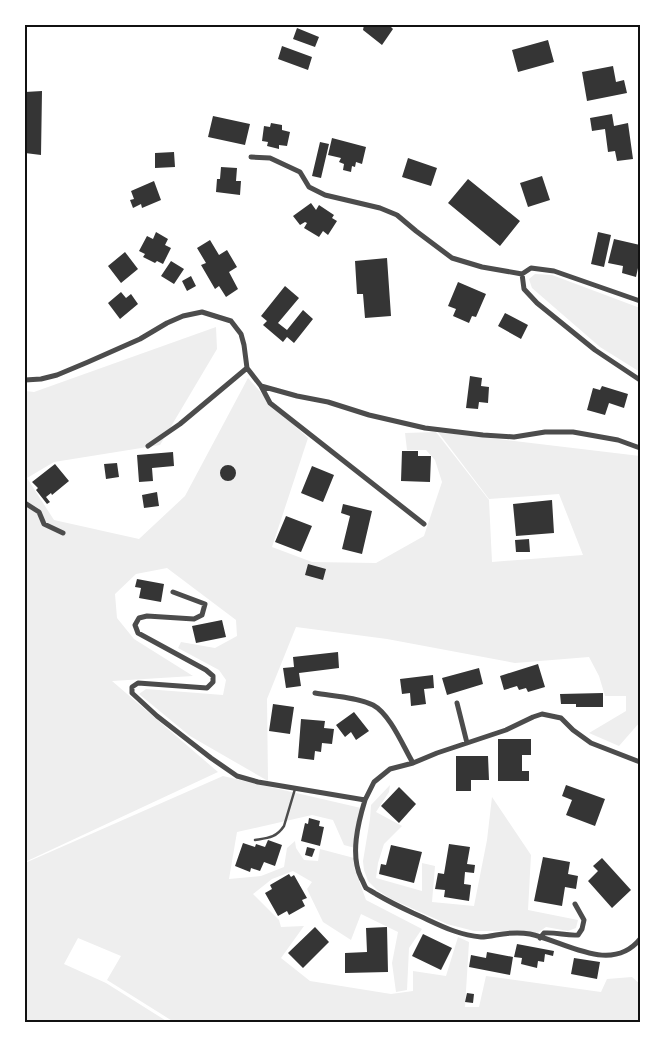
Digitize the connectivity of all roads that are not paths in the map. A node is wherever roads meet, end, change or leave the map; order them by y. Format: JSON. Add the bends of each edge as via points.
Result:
{"nodes":[{"id":1,"x":251,"y":157,"type":"dead end"},
{"id":2,"x":522,"y":274,"type":"junction"},
{"id":3,"x":640,"y":300,"type":"edge"},
{"id":4,"x":248,"y":368,"type":"junction"},
{"id":5,"x":25,"y":380,"type":"edge"},
{"id":6,"x":640,"y":380,"type":"edge"},
{"id":7,"x":261,"y":386,"type":"junction"},
{"id":8,"x":148,"y":446,"type":"dead end"},
{"id":9,"x":640,"y":448,"type":"edge"},
{"id":10,"x":25,"y":503,"type":"edge"},
{"id":11,"x":424,"y":524,"type":"dead end"},
{"id":12,"x":63,"y":533,"type":"dead end"},
{"id":13,"x":173,"y":592,"type":"dead end"},
{"id":14,"x":315,"y":693,"type":"dead end"},
{"id":15,"x":457,"y":703,"type":"dead end"},
{"id":16,"x":468,"y":743,"type":"junction"},
{"id":17,"x":640,"y":762,"type":"edge"},
{"id":18,"x":413,"y":763,"type":"junction"},
{"id":19,"x":296,"y":788,"type":"junction"},
{"id":20,"x":365,"y":800,"type":"junction"},
{"id":21,"x":255,"y":840,"type":"dead end"},
{"id":22,"x":575,"y":904,"type":"dead end"},
{"id":23,"x":540,"y":938,"type":"junction"},
{"id":24,"x":640,"y":939,"type":"edge"}],
"edges":[{"from":1,"to":2,"type":"street","via":[[270,158],[300,172],[309,187],[325,195],[396,215],[452,258]]},
{"from":2,"to":3,"type":"street","via":[[531,268],[554,270]]},
{"from":2,"to":6,"type":"street","via":[[524,289],[537,303],[595,350]]},
{"from":4,"to":5,"type":"street","via":[[241,334],[230,321],[202,312],[183,316],[140,339],[57,375]]},
{"from":4,"to":7,"type":"street"},
{"from":4,"to":8,"type":"street"},
{"from":7,"to":9,"type":"street","via":[[425,428],[514,436],[573,432],[618,440]]},
{"from":7,"to":11,"type":"street","via":[[270,403]]},
{"from":10,"to":12,"type":"street","via":[[39,512],[44,524]]},
{"from":13,"to":19,"type":"street","via":[[204,604],[202,615],[194,619],[139,618],[135,625],[138,633],[206,670],[213,676],[213,682],[207,688],[138,683],[132,687],[132,693],[157,716],[237,776]]},
{"from":14,"to":18,"type":"street","via":[[373,706],[388,719]]},
{"from":15,"to":16,"type":"street"},
{"from":16,"to":17,"type":"street","via":[[542,714],[561,718],[591,742]]},
{"from":16,"to":18,"type":"street"},
{"from":18,"to":20,"type":"street","via":[[390,769],[374,782]]},
{"from":19,"to":20,"type":"street"},
{"from":19,"to":21,"type":"lane","via":[[281,831],[272,837]]},
{"from":20,"to":23,"type":"street","via":[[358,826],[356,863],[366,887],[389,902],[464,935],[484,937],[513,933]]},
{"from":22,"to":23,"type":"street","via":[[584,920],[578,935],[544,932]]},
{"from":23,"to":24,"type":"street","via":[[571,949],[610,955],[635,946]]}]}
